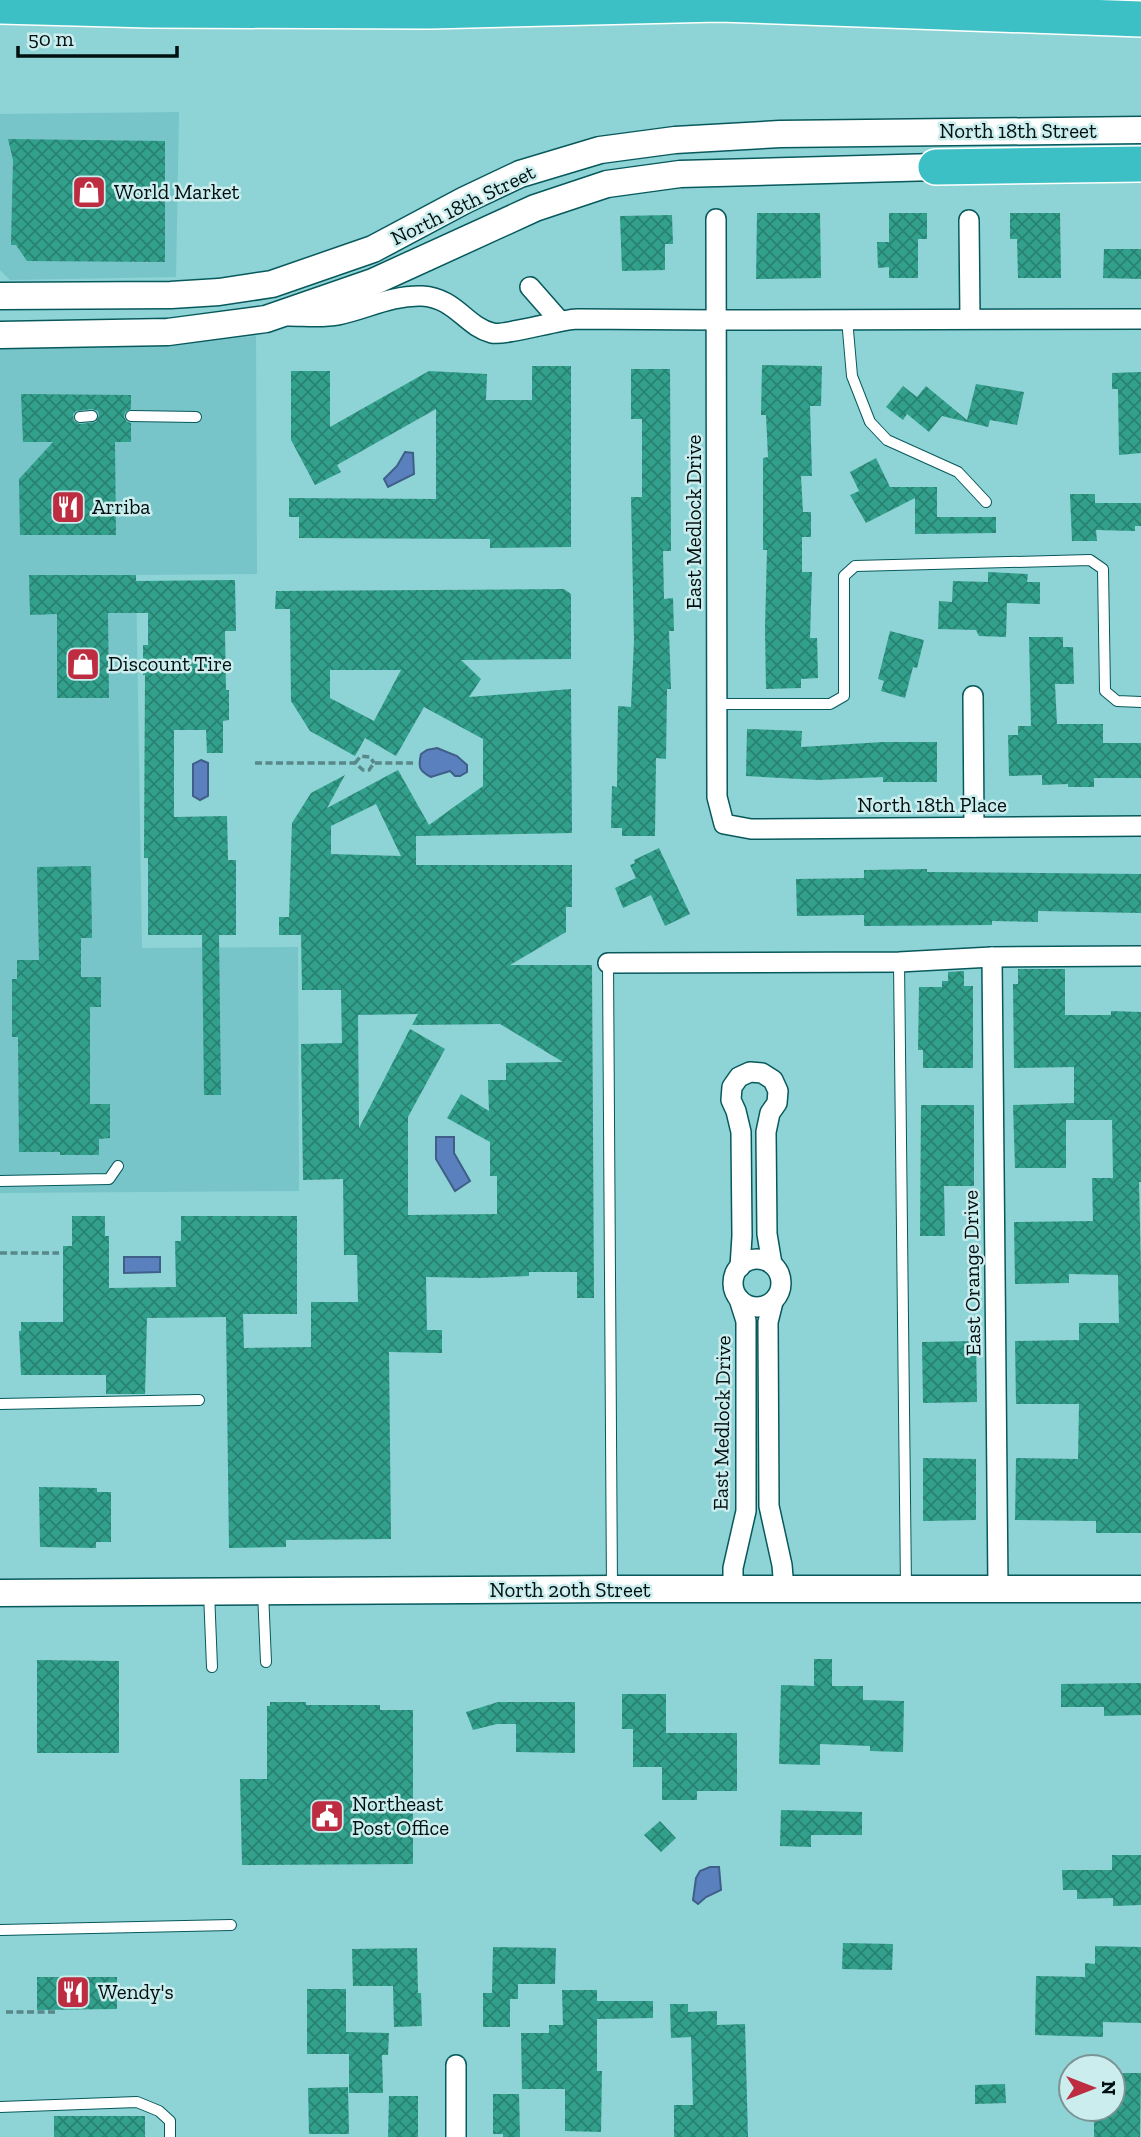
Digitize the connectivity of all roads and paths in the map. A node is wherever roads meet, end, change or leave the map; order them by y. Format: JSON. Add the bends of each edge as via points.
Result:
{"nodes":[{"id":1,"x":0,"y":6,"type":"edge"},
{"id":2,"x":1141,"y":19,"type":"edge"},
{"id":3,"x":1141,"y":130,"type":"edge"},
{"id":4,"x":1141,"y":151,"type":"edge"},
{"id":5,"x":1141,"y":164,"type":"edge"},
{"id":6,"x":936,"y":167,"type":"junction"},
{"id":7,"x":716,"y":219,"type":"dead end"},
{"id":8,"x":969,"y":220,"type":"dead end"},
{"id":9,"x":530,"y":287,"type":"dead end"},
{"id":10,"x":0,"y":296,"type":"edge"},
{"id":11,"x":279,"y":316,"type":"junction"},
{"id":12,"x":970,"y":318,"type":"junction"},
{"id":13,"x":1141,"y":318,"type":"edge"},
{"id":14,"x":847,"y":319,"type":"junction"},
{"id":15,"x":559,"y":320,"type":"junction"},
{"id":16,"x":716,"y":320,"type":"junction"},
{"id":17,"x":0,"y":335,"type":"edge"},
{"id":18,"x":92,"y":416,"type":"dead end"},
{"id":19,"x":131,"y":416,"type":"dead end"},
{"id":20,"x":80,"y":417,"type":"dead end"},
{"id":21,"x":196,"y":417,"type":"dead end"},
{"id":22,"x":986,"y":502,"type":"dead end"},
{"id":23,"x":973,"y":696,"type":"dead end"},
{"id":24,"x":1141,"y":702,"type":"edge"},
{"id":25,"x":717,"y":704,"type":"junction"},
{"id":26,"x":374,"y":763,"type":"junction"},
{"id":27,"x":256,"y":764,"type":"dead end"},
{"id":28,"x":355,"y":764,"type":"junction"},
{"id":29,"x":413,"y":764,"type":"dead end"},
{"id":30,"x":724,"y":824,"type":"joint"},
{"id":31,"x":1141,"y":826,"type":"edge"},
{"id":32,"x":974,"y":827,"type":"junction"},
{"id":33,"x":1141,"y":956,"type":"edge"},
{"id":34,"x":992,"y":957,"type":"junction"},
{"id":35,"x":900,"y":962,"type":"junction"},
{"id":36,"x":608,"y":963,"type":"joint"},
{"id":37,"x":118,"y":1166,"type":"dead end"},
{"id":38,"x":0,"y":1181,"type":"edge"},
{"id":39,"x":0,"y":1253,"type":"edge"},
{"id":40,"x":59,"y":1253,"type":"dead end"},
{"id":41,"x":772,"y":1264,"type":"junction"},
{"id":42,"x":740,"y":1267,"type":"junction"},
{"id":43,"x":739,"y":1299,"type":"junction"},
{"id":44,"x":773,"y":1301,"type":"junction"},
{"id":45,"x":199,"y":1400,"type":"dead end"},
{"id":46,"x":0,"y":1404,"type":"edge"},
{"id":47,"x":998,"y":1588,"type":"junction"},
{"id":48,"x":612,"y":1589,"type":"junction"},
{"id":49,"x":733,"y":1589,"type":"junction"},
{"id":50,"x":784,"y":1589,"type":"junction"},
{"id":51,"x":906,"y":1589,"type":"junction"},
{"id":52,"x":1141,"y":1589,"type":"edge"},
{"id":53,"x":209,"y":1591,"type":"junction"},
{"id":54,"x":263,"y":1591,"type":"junction"},
{"id":55,"x":0,"y":1593,"type":"edge"},
{"id":56,"x":266,"y":1662,"type":"dead end"},
{"id":57,"x":212,"y":1667,"type":"dead end"},
{"id":58,"x":231,"y":1925,"type":"dead end"},
{"id":59,"x":0,"y":1930,"type":"edge"},
{"id":60,"x":6,"y":2012,"type":"dead end"},
{"id":61,"x":56,"y":2012,"type":"dead end"},
{"id":62,"x":456,"y":2065,"type":"dead end"},
{"id":63,"x":0,"y":2107,"type":"edge"},
{"id":64,"x":170,"y":2137,"type":"edge"},
{"id":65,"x":456,"y":2137,"type":"edge"}],
"edges":[{"from":1,"to":2,"type":"highway","via":[[430,11],[719,4]]},
{"from":3,"to":10,"type":"main road","name":"North 18th Street","via":[[675,139],[600,150],[520,174],[373,249],[272,284],[171,295]]},
{"from":4,"to":6,"type":"main road","name":"North 18th Street","via":[[996,155]]},
{"from":5,"to":6,"type":"highway"},
{"from":6,"to":11,"type":"main road","name":"North 18th Street","via":[[680,174],[607,184],[536,208],[373,282]]},
{"from":7,"to":16,"type":"street","name":"East Medlock Drive"},
{"from":8,"to":12,"type":"street"},
{"from":9,"to":15,"type":"street"},
{"from":11,"to":15,"type":"street","name":"North 18th Street","via":[[336,316],[408,296],[426,296],[443,300],[495,334]]},
{"from":11,"to":17,"type":"main road","name":"North 18th Street","via":[[168,332]]},
{"from":12,"to":13,"type":"street","name":"North 18th Street"},
{"from":12,"to":14,"type":"street","name":"North 18th Street"},
{"from":14,"to":16,"type":"street","name":"North 18th Street"},
{"from":14,"to":22,"type":"lane","via":[[852,376],[870,422],[887,440],[958,472]]},
{"from":15,"to":16,"type":"street","name":"North 18th Street"},
{"from":16,"to":25,"type":"street","name":"East Medlock Drive"},
{"from":18,"to":20,"type":"lane"},
{"from":19,"to":21,"type":"lane"},
{"from":23,"to":32,"type":"street"},
{"from":24,"to":25,"type":"lane","via":[[1117,701],[1105,691],[1103,569],[1090,560],[855,566],[844,576],[844,696],[830,704]]},
{"from":25,"to":30,"type":"street","name":"East Medlock Drive","via":[[718,797]]},
{"from":26,"to":28,"type":"path","via":[[369,770]]},
{"from":26,"to":28,"type":"path","via":[[361,756]]},
{"from":26,"to":29,"type":"path"},
{"from":27,"to":28,"type":"path"},
{"from":30,"to":32,"type":"street","name":"North 18th Place","via":[[751,829]]},
{"from":31,"to":32,"type":"street","name":"North 18th Place"},
{"from":33,"to":34,"type":"street"},
{"from":34,"to":35,"type":"street"},
{"from":34,"to":47,"type":"street","name":"East Orange Drive"},
{"from":35,"to":36,"type":"street"},
{"from":35,"to":51,"type":"lane"},
{"from":36,"to":48,"type":"lane"},
{"from":37,"to":38,"type":"lane","via":[[109,1179]]},
{"from":39,"to":40,"type":"path"},
{"from":41,"to":42,"type":"street","via":[[758,1259]]},
{"from":41,"to":42,"type":"street","name":"East Medlock Drive","via":[[767,1234],[766,1132],[778,1091],[773,1080],[750,1072],[732,1087],[731,1100],[741,1132]]},
{"from":41,"to":44,"type":"street","name":"East Medlock Drive","via":[[781,1283]]},
{"from":42,"to":43,"type":"street","name":"East Medlock Drive","via":[[733,1284]]},
{"from":43,"to":44,"type":"street","via":[[752,1307]]},
{"from":43,"to":49,"type":"street","name":"East Medlock Drive","via":[[746,1321],[746,1511]]},
{"from":44,"to":50,"type":"street","name":"East Medlock Drive","via":[[768,1322],[769,1506]]},
{"from":45,"to":46,"type":"lane"},
{"from":47,"to":51,"type":"main road","name":"North 20th Street"},
{"from":47,"to":52,"type":"main road","name":"North 20th Street"},
{"from":48,"to":49,"type":"main road","name":"North 20th Street"},
{"from":48,"to":54,"type":"main road","name":"North 20th Street"},
{"from":49,"to":50,"type":"main road","name":"North 20th Street"},
{"from":50,"to":51,"type":"main road","name":"North 20th Street"},
{"from":53,"to":54,"type":"main road","name":"North 20th Street"},
{"from":53,"to":55,"type":"main road","name":"North 20th Street"},
{"from":53,"to":57,"type":"lane"},
{"from":54,"to":56,"type":"lane"},
{"from":58,"to":59,"type":"lane"},
{"from":60,"to":61,"type":"path"},
{"from":62,"to":65,"type":"street"},
{"from":63,"to":64,"type":"lane","via":[[137,2102],[159,2111],[170,2122]]}]}
